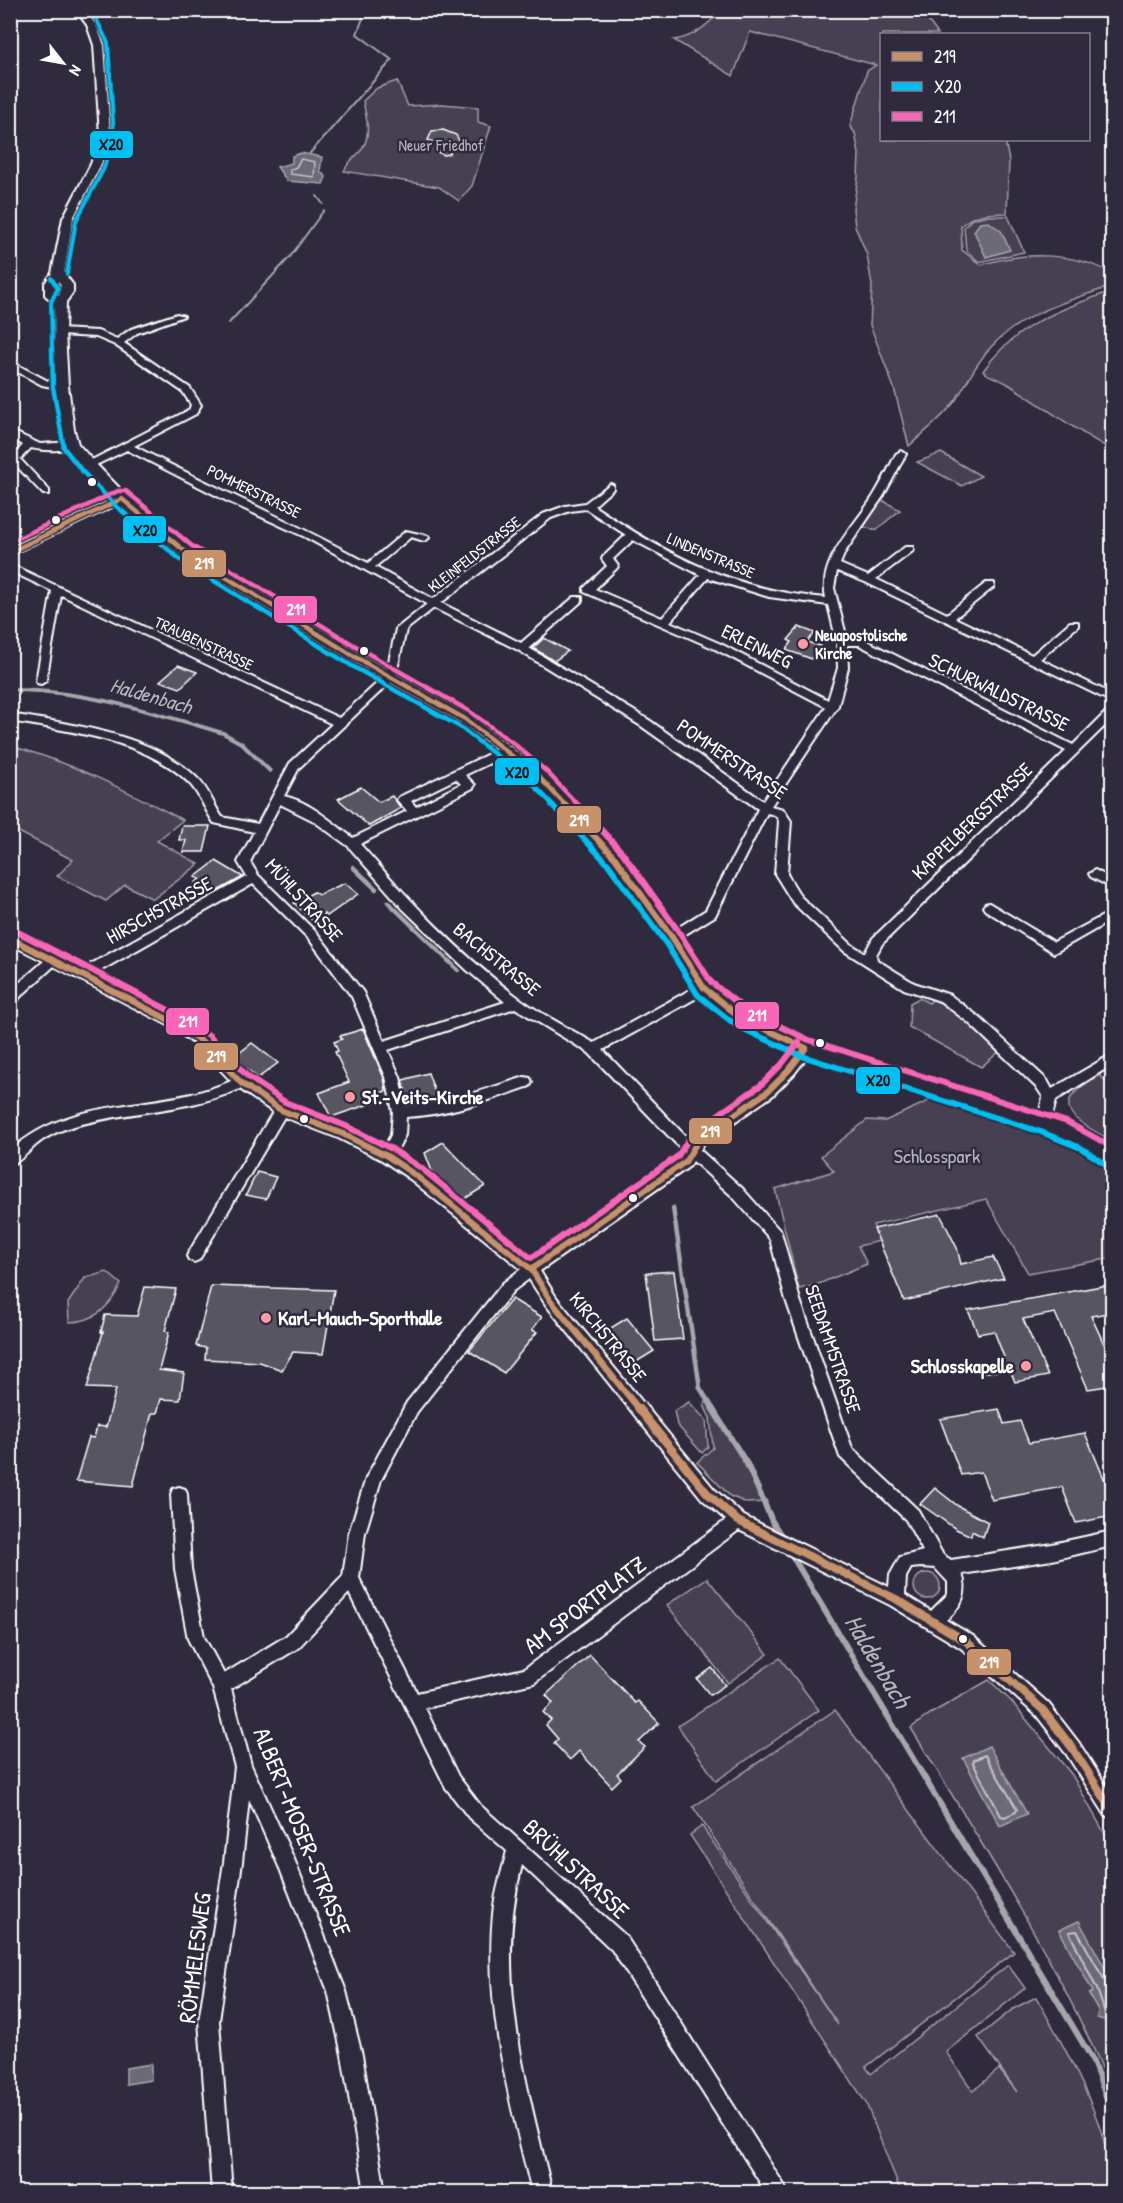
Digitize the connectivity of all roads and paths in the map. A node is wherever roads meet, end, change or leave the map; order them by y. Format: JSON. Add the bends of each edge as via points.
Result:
{"nodes":[{"id":1,"x":80,"y":10,"type":"edge"},
{"id":2,"x":180,"y":316,"type":"dead end"},
{"id":3,"x":59,"y":332,"type":"junction"},
{"id":4,"x":118,"y":343,"type":"junction"},
{"id":5,"x":10,"y":364,"type":"edge"},
{"id":6,"x":62,"y":386,"type":"junction"},
{"id":7,"x":10,"y":433,"type":"edge"},
{"id":8,"x":28,"y":445,"type":"junction"},
{"id":9,"x":72,"y":445,"type":"junction"},
{"id":10,"x":125,"y":445,"type":"junction"},
{"id":11,"x":901,"y":454,"type":"dead end"},
{"id":12,"x":89,"y":465,"type":"junction"},
{"id":13,"x":610,"y":487,"type":"dead end"},
{"id":14,"x":46,"y":492,"type":"dead end"},
{"id":15,"x":122,"y":499,"type":"junction"},
{"id":16,"x":588,"y":506,"type":"junction"},
{"id":17,"x":631,"y":536,"type":"junction"},
{"id":18,"x":424,"y":538,"type":"dead end"},
{"id":19,"x":909,"y":549,"type":"dead end"},
{"id":20,"x":10,"y":552,"type":"edge"},
{"id":21,"x":835,"y":566,"type":"junction"},
{"id":22,"x":10,"y":567,"type":"edge"},
{"id":23,"x":368,"y":568,"type":"junction"},
{"id":24,"x":706,"y":573,"type":"junction"},
{"id":25,"x":869,"y":580,"type":"junction"},
{"id":26,"x":990,"y":585,"type":"dead end"},
{"id":27,"x":57,"y":590,"type":"junction"},
{"id":28,"x":579,"y":599,"type":"dead end"},
{"id":29,"x":833,"y":602,"type":"junction"},
{"id":30,"x":434,"y":604,"type":"junction"},
{"id":31,"x":947,"y":619,"type":"junction"},
{"id":32,"x":663,"y":623,"type":"junction"},
{"id":33,"x":1074,"y":624,"type":"dead end"},
{"id":34,"x":842,"y":642,"type":"junction"},
{"id":35,"x":522,"y":648,"type":"junction"},
{"id":36,"x":1032,"y":660,"type":"junction"},
{"id":37,"x":391,"y":676,"type":"junction"},
{"id":38,"x":41,"y":681,"type":"dead end"},
{"id":39,"x":1113,"y":698,"type":"edge"},
{"id":40,"x":832,"y":706,"type":"junction"},
{"id":41,"x":1113,"y":712,"type":"edge"},
{"id":42,"x":10,"y":717,"type":"edge"},
{"id":43,"x":339,"y":723,"type":"junction"},
{"id":44,"x":507,"y":750,"type":"junction"},
{"id":45,"x":1074,"y":750,"type":"junction"},
{"id":46,"x":277,"y":800,"type":"junction"},
{"id":47,"x":764,"y":808,"type":"junction"},
{"id":48,"x":260,"y":830,"type":"junction"},
{"id":49,"x":352,"y":843,"type":"junction"},
{"id":50,"x":1095,"y":874,"type":"dead end"},
{"id":51,"x":254,"y":878,"type":"junction"},
{"id":52,"x":1113,"y":884,"type":"edge"},
{"id":53,"x":989,"y":907,"type":"dead end"},
{"id":54,"x":1113,"y":915,"type":"edge"},
{"id":55,"x":672,"y":937,"type":"junction"},
{"id":56,"x":10,"y":938,"type":"edge"},
{"id":57,"x":52,"y":960,"type":"junction"},
{"id":58,"x":871,"y":963,"type":"junction"},
{"id":59,"x":82,"y":975,"type":"junction"},
{"id":60,"x":704,"y":988,"type":"junction"},
{"id":61,"x":10,"y":1002,"type":"edge"},
{"id":62,"x":516,"y":1003,"type":"junction"},
{"id":63,"x":385,"y":1046,"type":"junction"},
{"id":64,"x":806,"y":1048,"type":"junction"},
{"id":65,"x":594,"y":1049,"type":"junction"},
{"id":66,"x":1113,"y":1059,"type":"edge"},
{"id":67,"x":525,"y":1082,"type":"dead end"},
{"id":68,"x":241,"y":1083,"type":"junction"},
{"id":69,"x":1050,"y":1097,"type":"junction"},
{"id":70,"x":281,"y":1110,"type":"junction"},
{"id":71,"x":400,"y":1112,"type":"junction"},
{"id":72,"x":1044,"y":1124,"type":"junction"},
{"id":73,"x":691,"y":1152,"type":"junction"},
{"id":74,"x":387,"y":1156,"type":"junction"},
{"id":75,"x":1113,"y":1157,"type":"edge"},
{"id":76,"x":10,"y":1160,"type":"edge"},
{"id":77,"x":194,"y":1256,"type":"dead end"},
{"id":78,"x":531,"y":1269,"type":"junction"},
{"id":79,"x":179,"y":1494,"type":"dead end"},
{"id":80,"x":738,"y":1521,"type":"junction"},
{"id":81,"x":1113,"y":1538,"type":"edge"},
{"id":82,"x":943,"y":1564,"type":"junction"},
{"id":83,"x":351,"y":1579,"type":"junction"},
{"id":84,"x":896,"y":1599,"type":"junction"},
{"id":85,"x":933,"y":1620,"type":"junction"},
{"id":86,"x":222,"y":1685,"type":"junction"},
{"id":87,"x":411,"y":1703,"type":"junction"},
{"id":88,"x":243,"y":1766,"type":"junction"},
{"id":89,"x":1113,"y":1810,"type":"edge"},
{"id":90,"x":517,"y":1848,"type":"junction"},
{"id":91,"x":222,"y":2193,"type":"edge"},
{"id":92,"x":375,"y":2193,"type":"edge"},
{"id":93,"x":542,"y":2193,"type":"edge"},
{"id":94,"x":777,"y":2193,"type":"edge"}],
"edges":[{"from":1,"to":3,"type":"main road","via":[[99,45],[105,135],[63,231],[58,272],[51,283],[51,295],[60,302]]},
{"from":2,"to":4,"type":"street","via":[[134,331]]},
{"from":3,"to":4,"type":"street","via":[[98,334]]},
{"from":3,"to":6,"type":"main road"},
{"from":4,"to":10,"type":"street","via":[[187,390],[196,405],[193,412]]},
{"from":5,"to":6,"type":"street","via":[[45,383]]},
{"from":6,"to":9,"type":"main road"},
{"from":7,"to":8,"type":"street"},
{"from":8,"to":9,"type":"street"},
{"from":8,"to":14,"type":"street","via":[[15,459]]},
{"from":9,"to":12,"type":"main road"},
{"from":10,"to":12,"type":"street"},
{"from":10,"to":23,"type":"street","name":"POMMERSTRASSE"},
{"from":11,"to":21,"type":"street"},
{"from":12,"to":15,"type":"main road"},
{"from":13,"to":16,"type":"street"},
{"from":15,"to":20,"type":"street"},
{"from":15,"to":37,"type":"main road","via":[[187,553]]},
{"from":16,"to":17,"type":"street","name":"LINDENSTRASSE"},
{"from":16,"to":30,"type":"street","name":"KLEINFELDSTRASSE","via":[[547,516]]},
{"from":17,"to":24,"type":"street","name":"LINDENSTRASSE"},
{"from":17,"to":32,"type":"street","name":"ERLENWEG","via":[[607,559],[613,566],[588,590]]},
{"from":18,"to":23,"type":"street","via":[[410,533]]},
{"from":19,"to":25,"type":"street"},
{"from":21,"to":25,"type":"street"},
{"from":21,"to":29,"type":"street","via":[[829,588]]},
{"from":22,"to":27,"type":"street","name":"TRAUBENSTRASSE"},
{"from":23,"to":30,"type":"street","name":"POMMERSTRASSE"},
{"from":24,"to":29,"type":"street","name":"LINDENSTRASSE","via":[[759,592]]},
{"from":24,"to":32,"type":"street"},
{"from":25,"to":31,"type":"street"},
{"from":26,"to":31,"type":"street"},
{"from":27,"to":38,"type":"street"},
{"from":27,"to":43,"type":"street","name":"TRAUBENSTRASSE"},
{"from":28,"to":35,"type":"street"},
{"from":29,"to":34,"type":"street"},
{"from":30,"to":35,"type":"street","name":"POMMERSTRASSE"},
{"from":30,"to":37,"type":"street","name":"KLEINFELDSTRASSE","via":[[400,629]]},
{"from":31,"to":36,"type":"street"},
{"from":32,"to":40,"type":"street","name":"ERLENWEG","via":[[717,646]]},
{"from":33,"to":36,"type":"street"},
{"from":34,"to":40,"type":"street","via":[[843,668]]},
{"from":34,"to":45,"type":"street","name":"SCHURWALDSTRASSE","via":[[861,642]]},
{"from":35,"to":47,"type":"street","name":"POMMERSTRASSE","via":[[645,723]]},
{"from":36,"to":39,"type":"street"},
{"from":37,"to":43,"type":"street","name":"MÜHLSTRASSE"},
{"from":37,"to":44,"type":"main road"},
{"from":40,"to":47,"type":"street"},
{"from":41,"to":45,"type":"street","name":"KAPPELBERGSTRASSE"},
{"from":42,"to":48,"type":"street","via":[[122,740],[177,767],[193,780],[218,820]]},
{"from":43,"to":46,"type":"street","name":"MÜHLSTRASSE","via":[[294,766]]},
{"from":44,"to":49,"type":"street","via":[[457,774],[469,785]]},
{"from":44,"to":55,"type":"main road","via":[[540,778],[615,858]]},
{"from":45,"to":58,"type":"street","name":"KAPPELBERGSTRASSE","via":[[877,941],[870,955]]},
{"from":46,"to":48,"type":"street","name":"MÜHLSTRASSE"},
{"from":46,"to":49,"type":"street","name":"BACHSTRASSE","via":[[288,801],[316,817]]},
{"from":47,"to":55,"type":"street","via":[[711,913]]},
{"from":47,"to":58,"type":"street","name":"POMMERSTRASSE","via":[[779,812],[785,821],[781,874],[797,900],[848,948]]},
{"from":48,"to":51,"type":"street","name":"MÜHLSTRASSE","via":[[244,862]]},
{"from":49,"to":62,"type":"street","name":"BACHSTRASSE","via":[[406,906]]},
{"from":50,"to":52,"type":"street"},
{"from":51,"to":59,"type":"street","name":"HIRSCHSTRASSE"},
{"from":51,"to":63,"type":"street","name":"MÜHLSTRASSE","via":[[313,936],[345,976]]},
{"from":53,"to":54,"type":"street","via":[[1054,948]]},
{"from":55,"to":60,"type":"main road"},
{"from":56,"to":57,"type":"street","name":"KIRCHSTRASSE"},
{"from":57,"to":59,"type":"street","name":"KIRCHSTRASSE"},
{"from":57,"to":61,"type":"street"},
{"from":58,"to":69,"type":"street","name":"POMMERSTRASSE","via":[[909,986],[945,998],[1042,1084]]},
{"from":59,"to":68,"type":"street","name":"KIRCHSTRASSE","via":[[181,1027],[204,1043]]},
{"from":60,"to":64,"type":"main road","via":[[741,1018]]},
{"from":60,"to":65,"type":"street"},
{"from":62,"to":63,"type":"street"},
{"from":62,"to":65,"type":"street","name":"BACHSTRASSE"},
{"from":63,"to":71,"type":"street","name":"MÜHLSTRASSE"},
{"from":64,"to":72,"type":"main road"},
{"from":64,"to":73,"type":"street","via":[[767,1092],[699,1139]]},
{"from":65,"to":73,"type":"street","name":"BACHSTRASSE"},
{"from":66,"to":69,"type":"street"},
{"from":67,"to":71,"type":"street","via":[[453,1107]]},
{"from":68,"to":70,"type":"street","name":"KIRCHSTRASSE"},
{"from":68,"to":76,"type":"street","via":[[203,1097],[125,1109],[69,1123],[22,1146]]},
{"from":69,"to":72,"type":"street"},
{"from":70,"to":74,"type":"street","name":"KIRCHSTRASSE"},
{"from":70,"to":77,"type":"street"},
{"from":71,"to":74,"type":"street","via":[[398,1135]]},
{"from":72,"to":75,"type":"main road","via":[[1085,1140]]},
{"from":73,"to":78,"type":"street","via":[[685,1162]]},
{"from":73,"to":82,"type":"street","name":"SEEDAMMSTRASSE","via":[[737,1192],[776,1236],[793,1300],[846,1452],[912,1515]]},
{"from":74,"to":78,"type":"street","name":"KIRCHSTRASSE"},
{"from":78,"to":80,"type":"street","name":"KIRCHSTRASSE","via":[[551,1301],[703,1488]]},
{"from":78,"to":83,"type":"street","via":[[508,1287],[412,1407],[374,1478],[357,1533]]},
{"from":79,"to":86,"type":"street","name":"ALBERT-MOSER-STRASSE","via":[[183,1569],[196,1639]]},
{"from":80,"to":84,"type":"street","name":"KIRCHSTRASSE"},
{"from":80,"to":87,"type":"street","name":"AM SPORTPLATZ","via":[[528,1677]]},
{"from":81,"to":82,"type":"street","via":[[1052,1552]]},
{"from":82,"to":84,"type":"street","via":[[921,1558],[906,1562],[898,1575]]},
{"from":82,"to":85,"type":"street","via":[[957,1581],[957,1594]]},
{"from":83,"to":86,"type":"street","via":[[292,1642]]},
{"from":83,"to":87,"type":"street","name":"BRÜHLSTRASSE"},
{"from":84,"to":85,"type":"street"},
{"from":85,"to":89,"type":"street","via":[[967,1642],[1043,1710]]},
{"from":86,"to":88,"type":"street","name":"ALBERT-MOSER-STRASSE"},
{"from":87,"to":90,"type":"street","name":"BRÜHLSTRASSE","via":[[452,1782],[475,1812]]},
{"from":88,"to":91,"type":"street","name":"RÖMMELESWEG","via":[[209,2020]]},
{"from":88,"to":92,"type":"street","name":"ALBERT-MOSER-STRASSE","via":[[288,1865],[337,1991]]},
{"from":90,"to":93,"type":"street","via":[[502,1914],[500,1977],[504,2018]]},
{"from":90,"to":94,"type":"street","name":"BRÜHLSTRASSE","via":[[618,1943]]}]}
